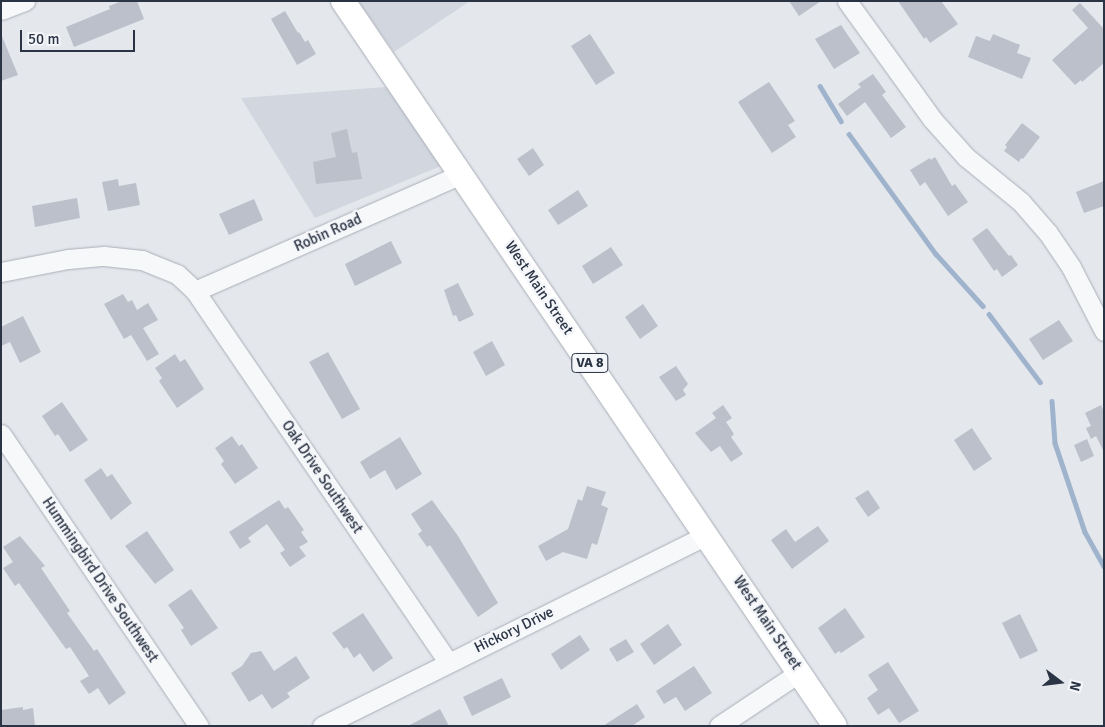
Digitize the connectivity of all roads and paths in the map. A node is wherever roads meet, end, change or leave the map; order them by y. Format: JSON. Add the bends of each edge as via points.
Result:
{"nodes":[{"id":1,"x":25,"y":1,"type":"edge"},
{"id":2,"x":343,"y":1,"type":"edge"},
{"id":3,"x":847,"y":1,"type":"edge"},
{"id":4,"x":1,"y":10,"type":"edge"},
{"id":5,"x":462,"y":174,"type":"junction"},
{"id":6,"x":1,"y":272,"type":"edge"},
{"id":7,"x":195,"y":292,"type":"junction"},
{"id":8,"x":1104,"y":332,"type":"edge"},
{"id":9,"x":1,"y":434,"type":"edge"},
{"id":10,"x":707,"y":535,"type":"junction"},
{"id":11,"x":449,"y":662,"type":"junction"},
{"id":12,"x":800,"y":672,"type":"junction"},
{"id":13,"x":199,"y":726,"type":"edge"},
{"id":14,"x":322,"y":726,"type":"edge"},
{"id":15,"x":719,"y":726,"type":"edge"},
{"id":16,"x":835,"y":726,"type":"edge"}],
"edges":[{"from":1,"to":4,"type":"street"},
{"from":2,"to":5,"type":"main road","name":"West Main Street","number":"VA 8"},
{"from":3,"to":8,"type":"street","via":[[932,119],[966,158],[1021,202],[1048,233],[1071,267]]},
{"from":5,"to":7,"type":"street","name":"Robin Road"},
{"from":5,"to":10,"type":"main road","name":"West Main Street","number":"VA 8"},
{"from":6,"to":7,"type":"street","name":"Oak Drive Southwest","via":[[68,259],[104,256],[142,260],[177,274]]},
{"from":7,"to":11,"type":"street","name":"Oak Drive Southwest"},
{"from":9,"to":13,"type":"street","name":"Hummingbird Drive Southwest"},
{"from":10,"to":11,"type":"street","name":"Hickory Drive"},
{"from":10,"to":12,"type":"main road","name":"West Main Street","number":"VA 8"},
{"from":11,"to":14,"type":"street","name":"Hickory Drive"},
{"from":12,"to":15,"type":"street"},
{"from":12,"to":16,"type":"main road","name":"West Main Street","number":"VA 8"}]}
